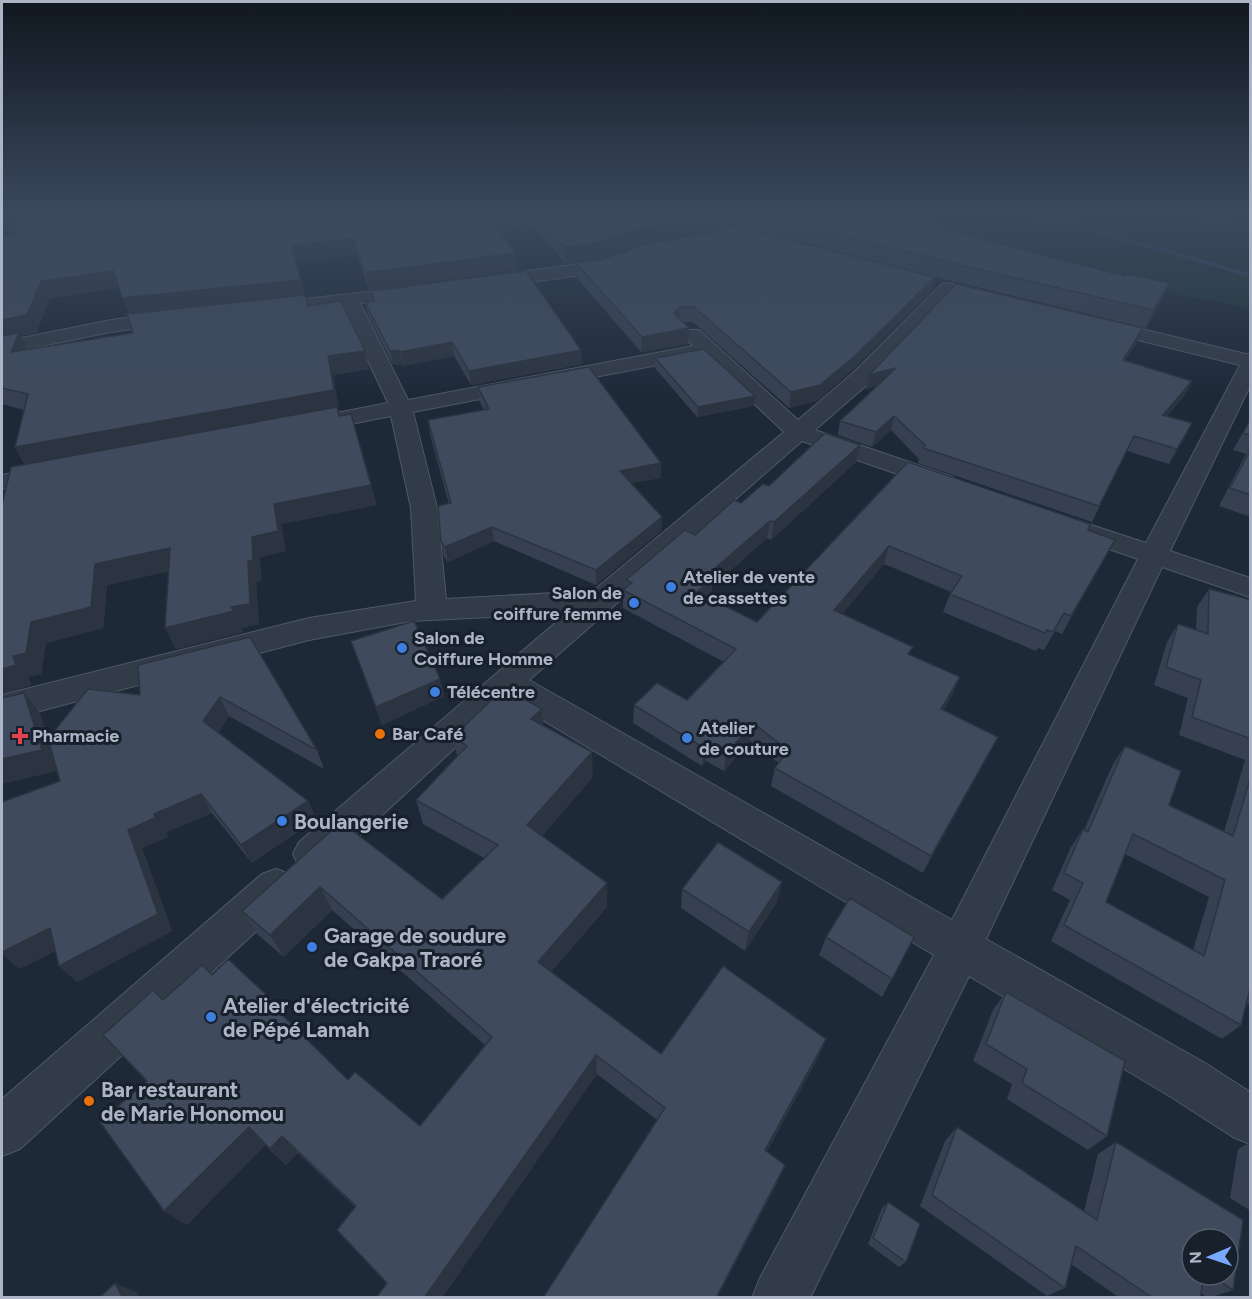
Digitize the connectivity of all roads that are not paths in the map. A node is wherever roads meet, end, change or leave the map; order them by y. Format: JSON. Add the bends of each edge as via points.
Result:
{"nodes":[{"id":1,"x":540,"y":275,"type":"edge"},
{"id":2,"x":466,"y":285,"type":"edge"},
{"id":3,"x":944,"y":287,"type":"dead end"},
{"id":4,"x":431,"y":290,"type":"edge"},
{"id":5,"x":349,"y":300,"type":"junction"},
{"id":6,"x":249,"y":310,"type":"edge"},
{"id":7,"x":193,"y":316,"type":"edge"},
{"id":8,"x":1088,"y":322,"type":"edge"},
{"id":9,"x":686,"y":328,"type":"edge"},
{"id":10,"x":2,"y":348,"type":"edge"},
{"id":11,"x":707,"y":349,"type":"junction"},
{"id":12,"x":1251,"y":361,"type":"edge"},
{"id":13,"x":1251,"y":366,"type":"edge"},
{"id":14,"x":401,"y":408,"type":"junction"},
{"id":15,"x":284,"y":430,"type":"edge"},
{"id":16,"x":798,"y":432,"type":"junction"},
{"id":17,"x":72,"y":469,"type":"edge"},
{"id":18,"x":2,"y":482,"type":"edge"},
{"id":19,"x":965,"y":489,"type":"edge"},
{"id":20,"x":1054,"y":520,"type":"edge"},
{"id":21,"x":1154,"y":555,"type":"junction"},
{"id":22,"x":1251,"y":588,"type":"edge"},
{"id":23,"x":599,"y":601,"type":"junction"},
{"id":24,"x":432,"y":610,"type":"junction"},
{"id":25,"x":506,"y":682,"type":"junction"},
{"id":26,"x":2,"y":708,"type":"edge"},
{"id":27,"x":961,"y":947,"type":"junction"},
{"id":28,"x":1251,"y":1120,"type":"edge"},
{"id":29,"x":2,"y":1131,"type":"edge"},
{"id":30,"x":780,"y":1298,"type":"edge"}],
"edges":[{"from":1,"to":2,"type":"street"},
{"from":3,"to":16,"type":"street","via":[[861,378]]},
{"from":4,"to":5,"type":"street"},
{"from":5,"to":6,"type":"street"},
{"from":5,"to":14,"type":"street"},
{"from":7,"to":10,"type":"street","via":[[111,326]]},
{"from":8,"to":12,"type":"street"},
{"from":9,"to":11,"type":"street"},
{"from":11,"to":14,"type":"street"},
{"from":11,"to":16,"type":"street"},
{"from":13,"to":21,"type":"street"},
{"from":14,"to":15,"type":"street"},
{"from":14,"to":24,"type":"street","via":[[424,508]]},
{"from":16,"to":19,"type":"street"},
{"from":16,"to":23,"type":"street"},
{"from":17,"to":18,"type":"street"},
{"from":20,"to":21,"type":"street"},
{"from":21,"to":22,"type":"street"},
{"from":21,"to":27,"type":"street"},
{"from":23,"to":24,"type":"street"},
{"from":23,"to":25,"type":"street"},
{"from":24,"to":26,"type":"street","via":[[309,629]]},
{"from":25,"to":27,"type":"street"},
{"from":25,"to":29,"type":"street"},
{"from":27,"to":28,"type":"street"},
{"from":27,"to":30,"type":"street"}]}
